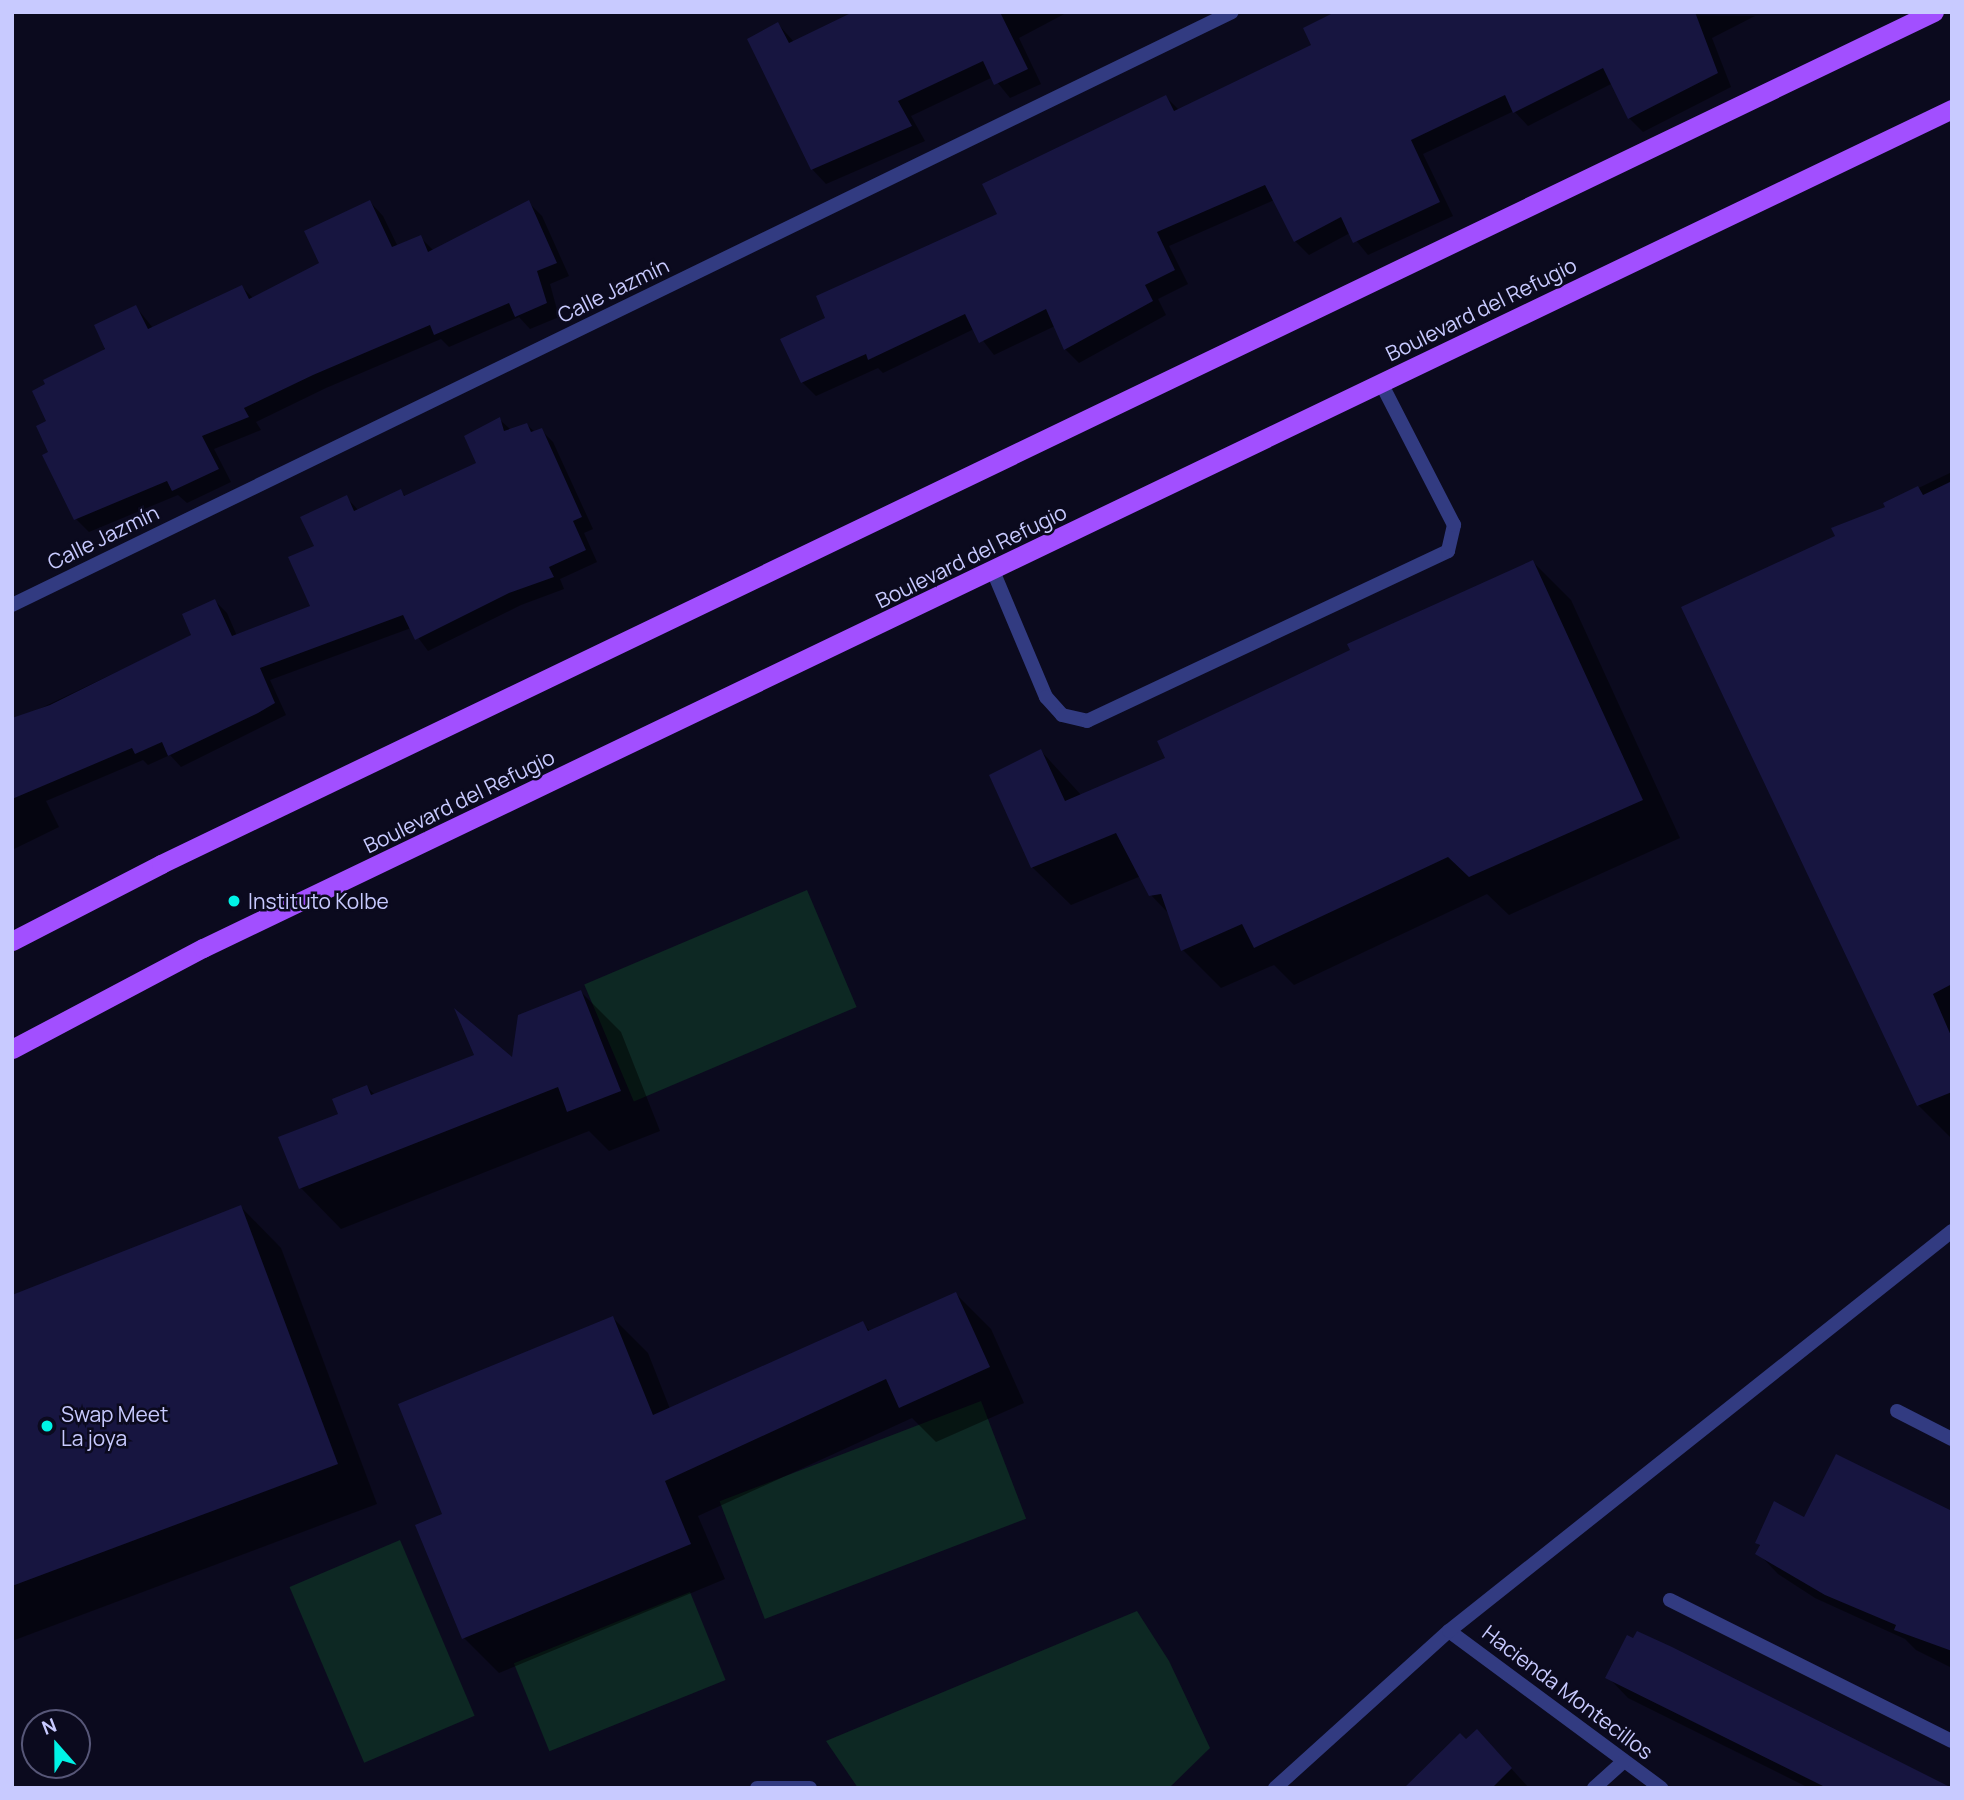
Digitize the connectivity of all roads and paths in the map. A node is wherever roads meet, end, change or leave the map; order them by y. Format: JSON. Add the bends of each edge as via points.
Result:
{"nodes":[{"id":1,"x":1232,"y":12,"type":"edge"},
{"id":2,"x":1934,"y":12,"type":"edge"},
{"id":3,"x":1952,"y":109,"type":"edge"},
{"id":4,"x":1381,"y":383,"type":"junction"},
{"id":5,"x":993,"y":571,"type":"junction"},
{"id":6,"x":12,"y":605,"type":"edge"},
{"id":7,"x":12,"y":941,"type":"edge"},
{"id":8,"x":12,"y":1049,"type":"edge"},
{"id":9,"x":1952,"y":1231,"type":"edge"},
{"id":10,"x":1897,"y":1411,"type":"dead end"},
{"id":11,"x":1952,"y":1439,"type":"edge"},
{"id":12,"x":1670,"y":1600,"type":"dead end"},
{"id":13,"x":1449,"y":1631,"type":"junction"},
{"id":14,"x":1952,"y":1741,"type":"edge"},
{"id":15,"x":1624,"y":1761,"type":"junction"},
{"id":16,"x":757,"y":1788,"type":"edge"},
{"id":17,"x":810,"y":1788,"type":"edge"},
{"id":18,"x":1275,"y":1788,"type":"edge"},
{"id":19,"x":1594,"y":1788,"type":"edge"},
{"id":20,"x":1661,"y":1788,"type":"edge"}],
"edges":[{"from":1,"to":6,"type":"street","name":"Calle Jazmín"},
{"from":2,"to":7,"type":"main road","via":[[174,858]]},
{"from":3,"to":4,"type":"main road","name":"Boulevard del Refugio"},
{"from":4,"to":5,"type":"main road","name":"Boulevard del Refugio"},
{"from":4,"to":5,"type":"street","via":[[1454,525],[1448,551],[1087,721],[1062,715],[1046,697]]},
{"from":5,"to":8,"type":"main road","name":"Boulevard del Refugio","via":[[203,948]]},
{"from":9,"to":13,"type":"street"},
{"from":10,"to":11,"type":"street"},
{"from":12,"to":14,"type":"street"},
{"from":13,"to":15,"type":"street","name":"Hacienda Montecillos"},
{"from":13,"to":18,"type":"street"},
{"from":15,"to":19,"type":"street"},
{"from":15,"to":20,"type":"street","name":"Hacienda Montecillos"},
{"from":16,"to":17,"type":"street"}]}
